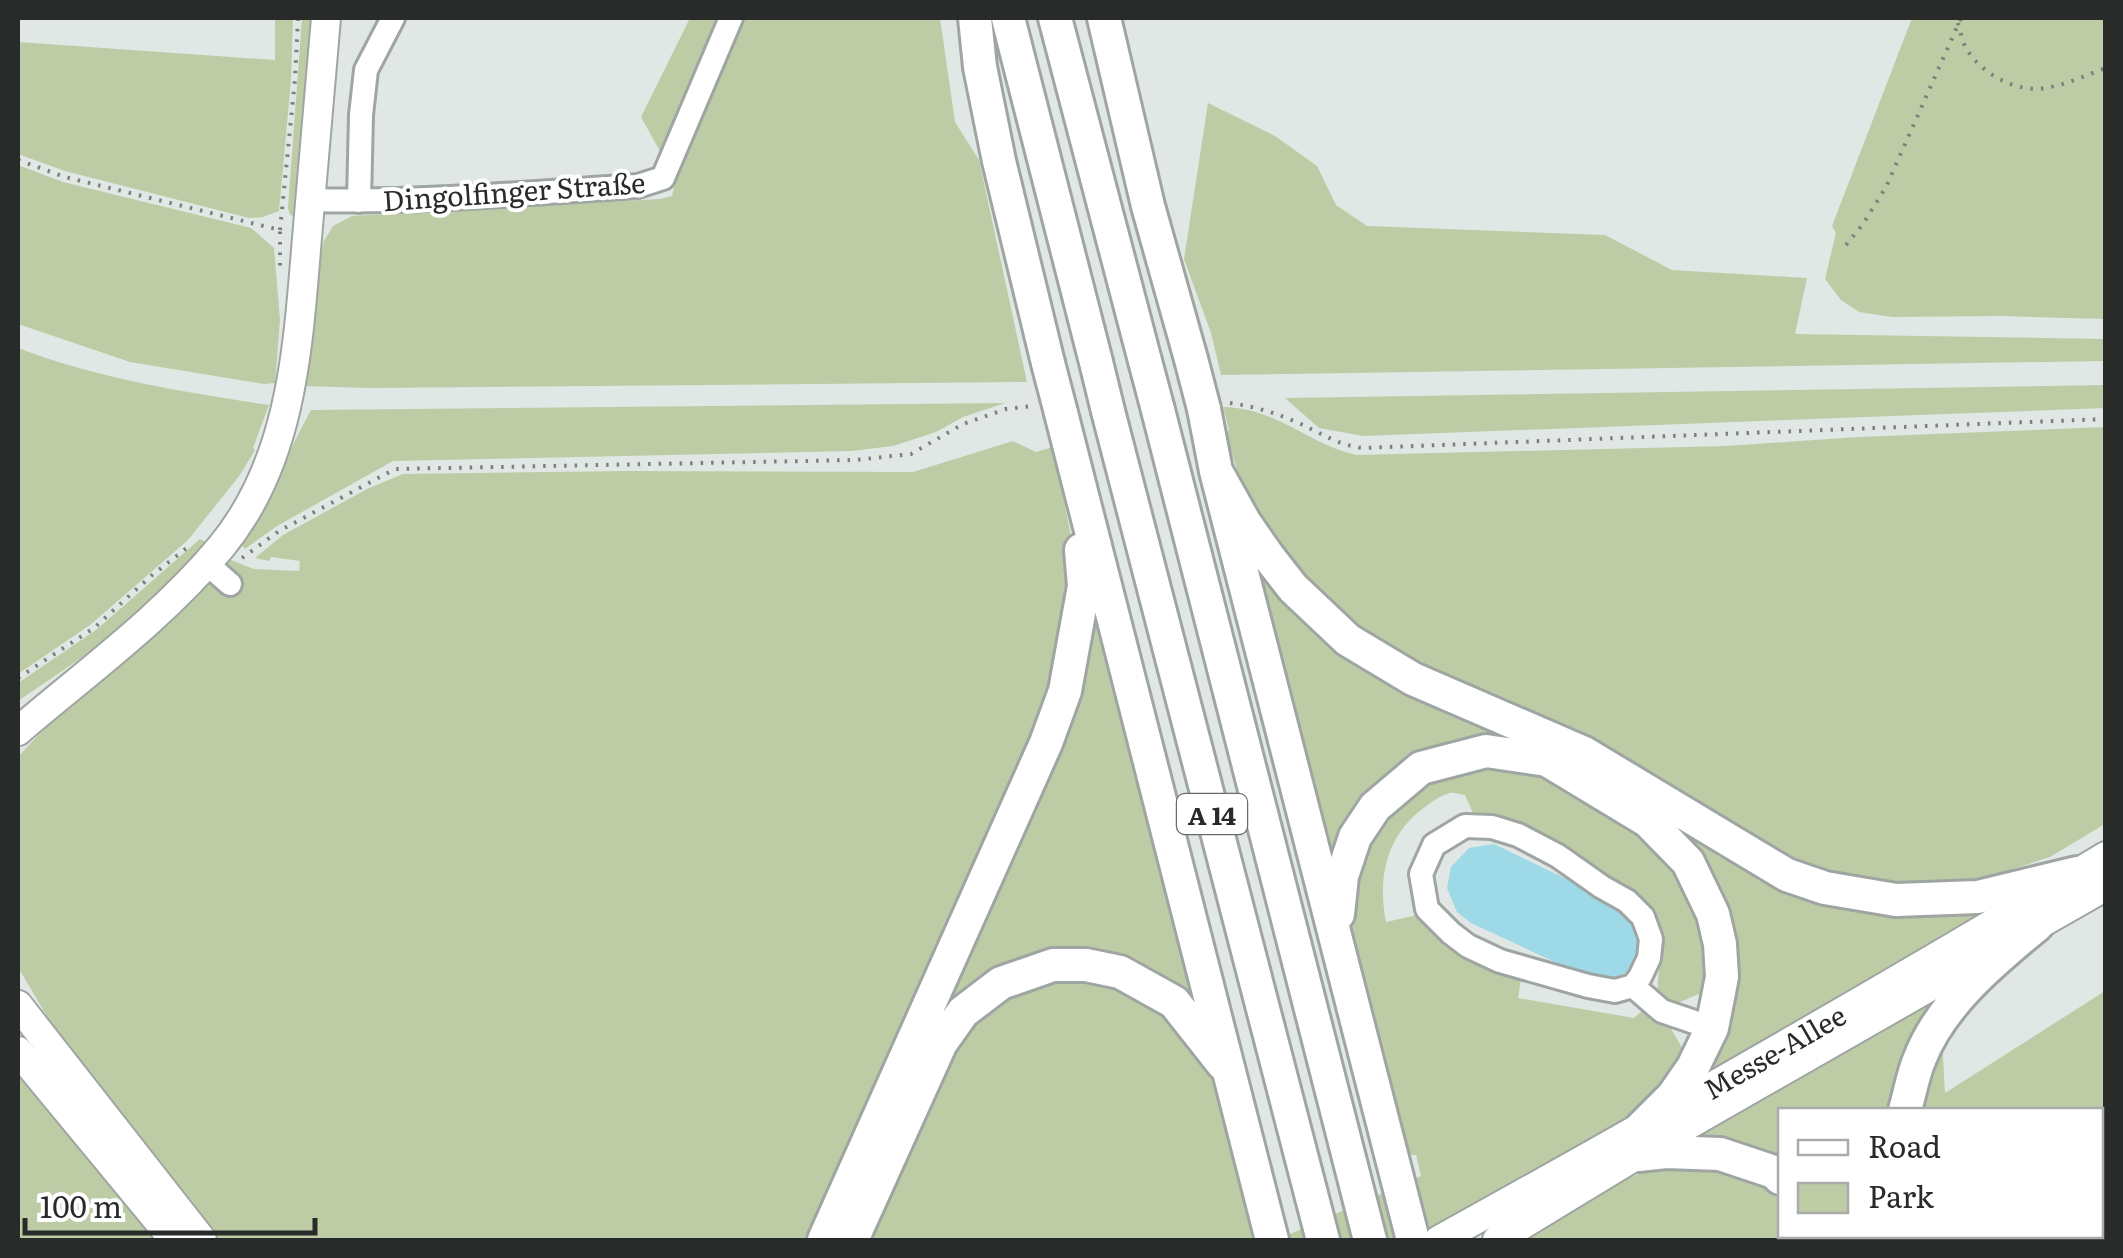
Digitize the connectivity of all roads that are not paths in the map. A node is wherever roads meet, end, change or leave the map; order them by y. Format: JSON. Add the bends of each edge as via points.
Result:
{"nodes":[{"id":1,"x":326,"y":18,"type":"edge"},
{"id":2,"x":393,"y":18,"type":"edge"},
{"id":3,"x":731,"y":18,"type":"edge"},
{"id":4,"x":974,"y":18,"type":"edge"},
{"id":5,"x":1008,"y":18,"type":"edge"},
{"id":6,"x":1055,"y":18,"type":"edge"},
{"id":7,"x":1104,"y":18,"type":"edge"},
{"id":8,"x":311,"y":200,"type":"junction"},
{"id":9,"x":359,"y":201,"type":"junction"},
{"id":10,"x":1074,"y":471,"type":"junction"},
{"id":11,"x":1216,"y":471,"type":"junction"},
{"id":12,"x":207,"y":551,"type":"junction"},
{"id":13,"x":230,"y":584,"type":"dead end"},
{"id":14,"x":18,"y":731,"type":"edge"},
{"id":15,"x":2096,"y":872,"type":"edge"},
{"id":16,"x":2037,"y":925,"type":"junction"},
{"id":17,"x":1338,"y":948,"type":"junction"},
{"id":18,"x":1632,"y":986,"type":"junction"},
{"id":19,"x":18,"y":1005,"type":"edge"},
{"id":20,"x":1712,"y":1028,"type":"junction"},
{"id":21,"x":18,"y":1051,"type":"edge"},
{"id":22,"x":1230,"y":1074,"type":"junction"},
{"id":23,"x":1906,"y":1108,"type":"edge"},
{"id":24,"x":1640,"y":1142,"type":"junction"},
{"id":25,"x":1778,"y":1176,"type":"edge"},
{"id":26,"x":1320,"y":1228,"type":"edge"},
{"id":27,"x":1272,"y":1239,"type":"edge"},
{"id":28,"x":174,"y":1240,"type":"edge"},
{"id":29,"x":202,"y":1240,"type":"edge"},
{"id":30,"x":824,"y":1240,"type":"edge"},
{"id":31,"x":852,"y":1240,"type":"edge"},
{"id":32,"x":1370,"y":1240,"type":"edge"},
{"id":33,"x":1414,"y":1240,"type":"edge"},
{"id":34,"x":1439,"y":1240,"type":"edge"},
{"id":35,"x":1497,"y":1240,"type":"edge"}],
"edges":[{"from":1,"to":8,"type":"main road"},
{"from":2,"to":9,"type":"lane","via":[[366,70]]},
{"from":3,"to":9,"type":"lane","name":"Dingolfinger Straße","via":[[663,178],[638,186]]},
{"from":4,"to":10,"type":"highway","bridge":true,"via":[[999,161],[1048,364],[1049,409]]},
{"from":5,"to":26,"type":"highway","number":"A 14","bridge":true},
{"from":6,"to":32,"type":"highway","number":"A 14","bridge":true},
{"from":7,"to":11,"type":"highway","bridge":true,"via":[[1191,359],[1218,406]]},
{"from":8,"to":9,"type":"lane","name":"Dingolfinger Straße"},
{"from":8,"to":12,"type":"main road","via":[[298,338],[276,445],[252,499]]},
{"from":10,"to":22,"type":"highway"},
{"from":10,"to":30,"type":"highway","via":[[1084,586],[1065,691]]},
{"from":11,"to":15,"type":"highway","via":[[1268,556],[1348,640],[1413,678],[1584,753],[1788,875],[1896,900],[1978,897]]},
{"from":11,"to":17,"type":"highway"},
{"from":12,"to":13,"type":"lane"},
{"from":12,"to":14,"type":"main road","via":[[156,614]]},
{"from":15,"to":16,"type":"main road","name":"Messe-Allee"},
{"from":15,"to":24,"type":"main road","name":"Messe-Allee","via":[[2016,911]]},
{"from":16,"to":23,"type":"highway","via":[[1978,975],[1936,1027]]},
{"from":16,"to":24,"type":"main road","name":"Messe-Allee"},
{"from":17,"to":20,"type":"highway","via":[[1342,876],[1355,837],[1375,807],[1421,768],[1486,751],[1547,760],[1648,821],[1688,862],[1720,944],[1722,977]]},
{"from":17,"to":33,"type":"highway"},
{"from":18,"to":18,"type":"lane","via":[[1588,986],[1468,946],[1427,909],[1422,874],[1434,845],[1466,826],[1492,827],[1558,856],[1627,901],[1651,939]]},
{"from":18,"to":20,"type":"lane","via":[[1662,1012]]},
{"from":19,"to":29,"type":"main road"},
{"from":20,"to":24,"type":"highway"},
{"from":21,"to":28,"type":"main road"},
{"from":22,"to":27,"type":"highway"},
{"from":22,"to":31,"type":"highway","via":[[1174,1002],[1120,972],[1054,965],[1001,983],[963,1012],[940,1043]]},
{"from":24,"to":25,"type":"highway","via":[[1666,1152],[1720,1154]]},
{"from":24,"to":34,"type":"main road","name":"Messe-Allee"},
{"from":24,"to":35,"type":"main road","name":"Messe-Allee"}]}
